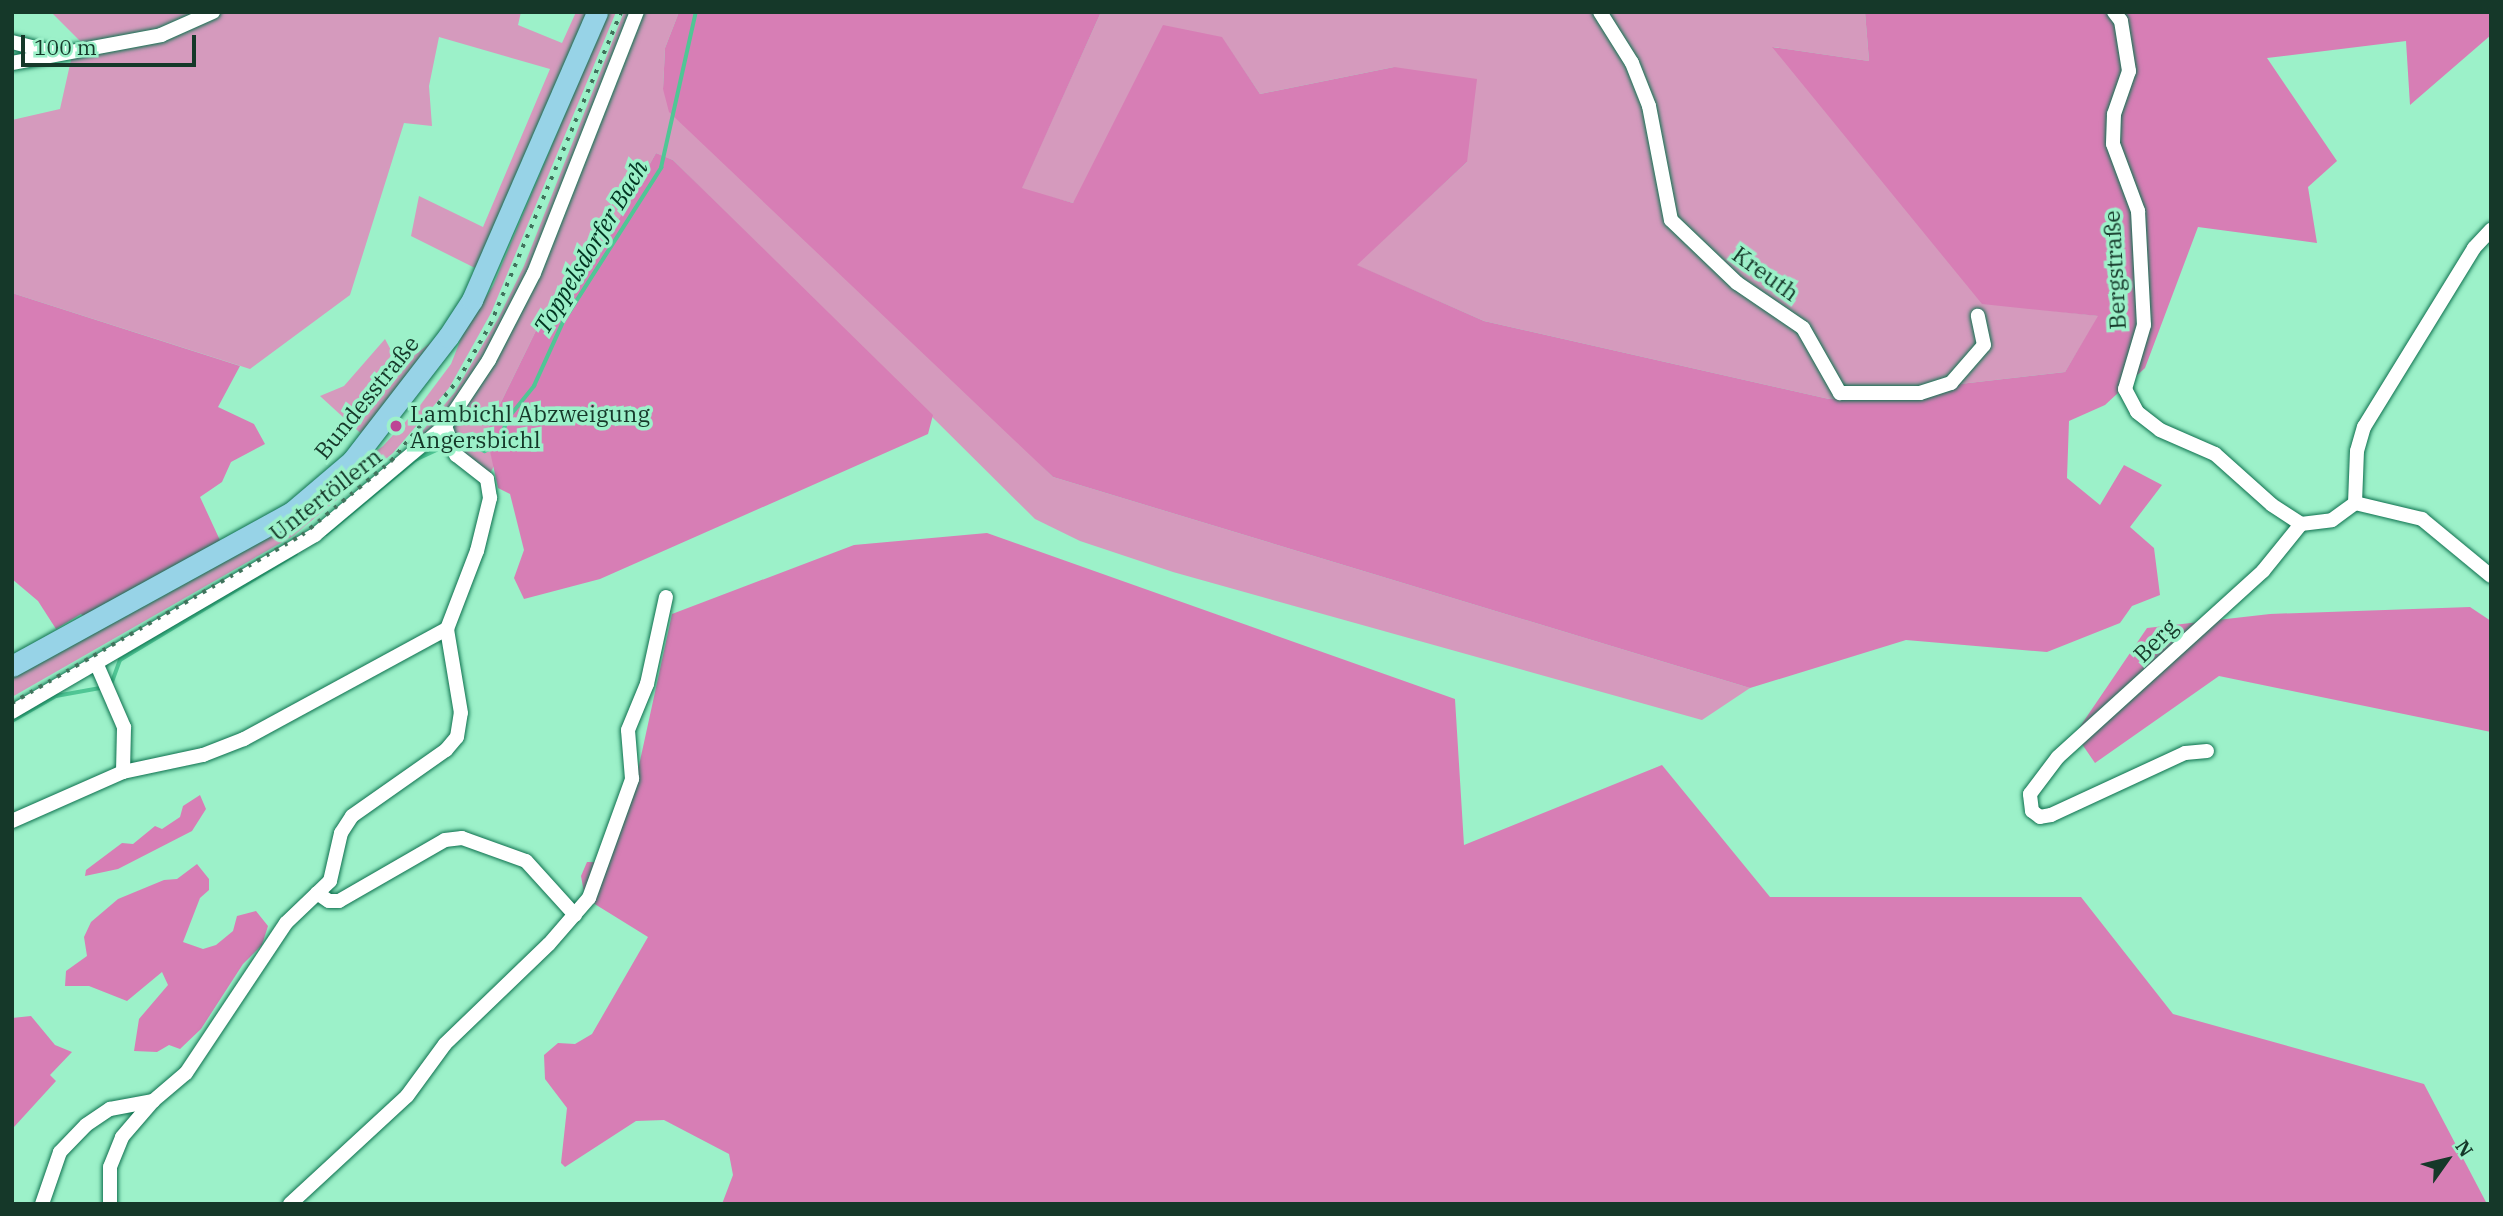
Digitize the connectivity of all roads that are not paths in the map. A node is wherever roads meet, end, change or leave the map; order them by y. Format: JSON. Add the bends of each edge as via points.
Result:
{"nodes":[{"id":1,"x":213,"y":12,"type":"edge"},
{"id":2,"x":597,"y":12,"type":"edge"},
{"id":3,"x":637,"y":12,"type":"edge"},
{"id":4,"x":1600,"y":12,"type":"edge"},
{"id":5,"x":2115,"y":12,"type":"edge"},
{"id":6,"x":12,"y":42,"type":"edge"},
{"id":7,"x":60,"y":54,"type":"junction"},
{"id":8,"x":12,"y":63,"type":"edge"},
{"id":9,"x":2491,"y":230,"type":"edge"},
{"id":10,"x":1978,"y":316,"type":"dead end"},
{"id":11,"x":445,"y":426,"type":"junction"},
{"id":12,"x":2355,"y":503,"type":"junction"},
{"id":13,"x":2301,"y":524,"type":"junction"},
{"id":14,"x":2491,"y":576,"type":"edge"},
{"id":15,"x":666,"y":597,"type":"dead end"},
{"id":16,"x":447,"y":629,"type":"junction"},
{"id":17,"x":97,"y":665,"type":"junction"},
{"id":18,"x":12,"y":666,"type":"edge"},
{"id":19,"x":12,"y":712,"type":"edge"},
{"id":20,"x":2207,"y":751,"type":"dead end"},
{"id":21,"x":123,"y":772,"type":"junction"},
{"id":22,"x":12,"y":821,"type":"edge"},
{"id":23,"x":317,"y":893,"type":"junction"},
{"id":24,"x":575,"y":915,"type":"junction"},
{"id":25,"x":153,"y":1101,"type":"junction"},
{"id":26,"x":299,"y":1201,"type":"edge"},
{"id":27,"x":42,"y":1204,"type":"edge"},
{"id":28,"x":110,"y":1204,"type":"edge"}],
"edges":[{"from":1,"to":7,"type":"street","via":[[161,35]]},
{"from":2,"to":18,"type":"main road","name":"Bundesstraße","via":[[472,300],[352,461],[292,512]]},
{"from":3,"to":11,"type":"street","name":"Untertöllern","via":[[534,274],[489,360]]},
{"from":4,"to":10,"type":"street","name":"Kreuth","via":[[1632,63],[1649,106],[1671,220],[1737,283],[1803,328],[1840,393],[1920,393],[1951,383],[1984,345]]},
{"from":5,"to":13,"type":"street","name":"Bergstraße","via":[[2121,20],[2129,71],[2114,114],[2113,144],[2138,211],[2144,325],[2125,389],[2137,412],[2160,430],[2215,454],[2272,505]]},
{"from":6,"to":7,"type":"street"},
{"from":7,"to":8,"type":"street"},
{"from":9,"to":12,"type":"street","via":[[2474,248],[2364,427],[2357,451]]},
{"from":11,"to":16,"type":"street","via":[[456,455],[487,479],[490,498],[477,551]]},
{"from":11,"to":17,"type":"street","name":"Untertöllern","via":[[316,535]]},
{"from":12,"to":13,"type":"street","via":[[2332,520]]},
{"from":12,"to":14,"type":"street","via":[[2422,519]]},
{"from":13,"to":20,"type":"street","name":"Berg","via":[[2263,571],[2058,757],[2030,794],[2032,811],[2040,817],[2060,812],[2172,758]]},
{"from":15,"to":24,"type":"street","via":[[647,684],[628,730],[632,779],[601,872]]},
{"from":16,"to":21,"type":"street","via":[[244,739],[203,755]]},
{"from":16,"to":23,"type":"street","via":[[461,713],[457,737],[446,750],[352,816],[339,841],[336,871]]},
{"from":17,"to":19,"type":"street","name":"Untertöllern"},
{"from":17,"to":21,"type":"street","via":[[124,727]]},
{"from":21,"to":22,"type":"street"},
{"from":23,"to":24,"type":"street","via":[[339,901],[445,840],[462,838],[526,861]]},
{"from":23,"to":25,"type":"street","via":[[286,923],[186,1073]]},
{"from":24,"to":26,"type":"street","via":[[445,1044],[407,1096]]},
{"from":25,"to":27,"type":"street","via":[[110,1109],[86,1125],[60,1152]]},
{"from":25,"to":28,"type":"street","via":[[114,1151]]}]}
